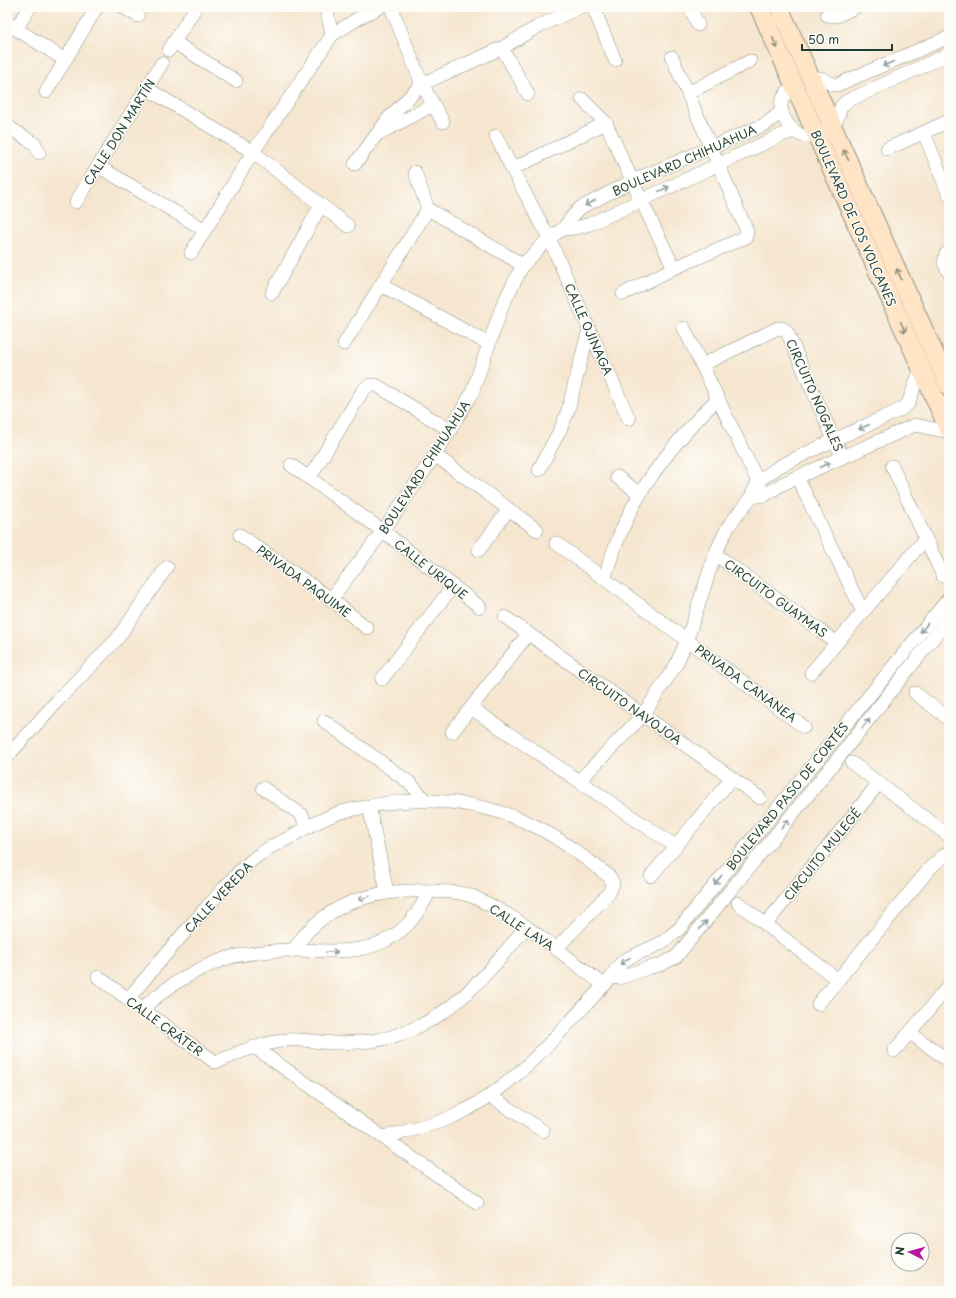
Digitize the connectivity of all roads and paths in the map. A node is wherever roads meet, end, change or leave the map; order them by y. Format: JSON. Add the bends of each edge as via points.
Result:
{"nodes":[{"id":1,"x":30,"y":7,"type":"edge"},
{"id":2,"x":97,"y":7,"type":"edge"},
{"id":3,"x":123,"y":7,"type":"edge"},
{"id":4,"x":196,"y":7,"type":"edge"},
{"id":5,"x":326,"y":7,"type":"edge"},
{"id":6,"x":380,"y":7,"type":"edge"},
{"id":7,"x":391,"y":7,"type":"edge"},
{"id":8,"x":580,"y":7,"type":"edge"},
{"id":9,"x":593,"y":7,"type":"edge"},
{"id":10,"x":690,"y":7,"type":"edge"},
{"id":11,"x":760,"y":7,"type":"edge"},
{"id":12,"x":779,"y":7,"type":"edge"},
{"id":13,"x":856,"y":7,"type":"edge"},
{"id":14,"x":827,"y":15,"type":"dead end"},
{"id":15,"x":138,"y":16,"type":"dead end"},
{"id":16,"x":698,"y":25,"type":"dead end"},
{"id":17,"x":12,"y":26,"type":"edge"},
{"id":18,"x":332,"y":35,"type":"junction"},
{"id":19,"x":949,"y":37,"type":"edge"},
{"id":20,"x":502,"y":48,"type":"junction"},
{"id":21,"x":949,"y":54,"type":"edge"},
{"id":22,"x":672,"y":57,"type":"dead end"},
{"id":23,"x":65,"y":60,"type":"junction"},
{"id":24,"x":615,"y":60,"type":"dead end"},
{"id":25,"x":750,"y":61,"type":"dead end"},
{"id":26,"x":162,"y":63,"type":"dead end"},
{"id":27,"x":810,"y":76,"type":"junction"},
{"id":28,"x":236,"y":81,"type":"dead end"},
{"id":29,"x":422,"y":84,"type":"junction"},
{"id":30,"x":794,"y":84,"type":"junction"},
{"id":31,"x":833,"y":85,"type":"junction"},
{"id":32,"x":146,"y":88,"type":"junction"},
{"id":33,"x":46,"y":92,"type":"dead end"},
{"id":34,"x":688,"y":93,"type":"junction"},
{"id":35,"x":528,"y":94,"type":"dead end"},
{"id":36,"x":582,"y":99,"type":"dead end"},
{"id":37,"x":433,"y":105,"type":"junction"},
{"id":38,"x":841,"y":106,"type":"junction"},
{"id":39,"x":782,"y":111,"type":"junction"},
{"id":40,"x":949,"y":121,"type":"edge"},
{"id":41,"x":443,"y":122,"type":"dead end"},
{"id":42,"x":606,"y":123,"type":"junction"},
{"id":43,"x":7,"y":126,"type":"edge"},
{"id":44,"x":833,"y":126,"type":"junction"},
{"id":45,"x":794,"y":131,"type":"junction"},
{"id":46,"x":924,"y":133,"type":"junction"},
{"id":47,"x":378,"y":134,"type":"junction"},
{"id":48,"x":817,"y":135,"type":"junction"},
{"id":49,"x":496,"y":136,"type":"dead end"},
{"id":50,"x":711,"y":146,"type":"junction"},
{"id":51,"x":887,"y":149,"type":"dead end"},
{"id":52,"x":253,"y":152,"type":"junction"},
{"id":53,"x":39,"y":153,"type":"dead end"},
{"id":54,"x":355,"y":164,"type":"dead end"},
{"id":55,"x":719,"y":164,"type":"junction"},
{"id":56,"x":98,"y":166,"type":"junction"},
{"id":57,"x":512,"y":169,"type":"junction"},
{"id":58,"x":415,"y":172,"type":"dead end"},
{"id":59,"x":632,"y":181,"type":"junction"},
{"id":60,"x":949,"y":195,"type":"edge"},
{"id":61,"x":640,"y":200,"type":"junction"},
{"id":62,"x":76,"y":202,"type":"dead end"},
{"id":63,"x":321,"y":205,"type":"junction"},
{"id":64,"x":428,"y":209,"type":"junction"},
{"id":65,"x":348,"y":226,"type":"dead end"},
{"id":66,"x":564,"y":229,"type":"junction"},
{"id":67,"x":205,"y":230,"type":"junction"},
{"id":68,"x":549,"y":238,"type":"junction"},
{"id":69,"x":191,"y":253,"type":"dead end"},
{"id":70,"x":523,"y":265,"type":"junction"},
{"id":71,"x":674,"y":268,"type":"junction"},
{"id":72,"x":381,"y":285,"type":"junction"},
{"id":73,"x":272,"y":293,"type":"dead end"},
{"id":74,"x":623,"y":294,"type":"dead end"},
{"id":75,"x":684,"y":328,"type":"dead end"},
{"id":76,"x":589,"y":329,"type":"junction"},
{"id":77,"x":344,"y":344,"type":"dead end"},
{"id":78,"x":489,"y":344,"type":"junction"},
{"id":79,"x":702,"y":365,"type":"junction"},
{"id":80,"x":921,"y":368,"type":"junction"},
{"id":81,"x":949,"y":386,"type":"edge"},
{"id":82,"x":718,"y":398,"type":"junction"},
{"id":83,"x":908,"y":404,"type":"junction"},
{"id":84,"x":629,"y":419,"type":"dead end"},
{"id":85,"x":915,"y":425,"type":"junction"},
{"id":86,"x":450,"y":430,"type":"junction"},
{"id":87,"x":949,"y":431,"type":"edge"},
{"id":88,"x":834,"y":440,"type":"junction"},
{"id":89,"x":435,"y":455,"type":"junction"},
{"id":90,"x":843,"y":457,"type":"junction"},
{"id":91,"x":291,"y":465,"type":"dead end"},
{"id":92,"x":892,"y":466,"type":"dead end"},
{"id":93,"x":539,"y":470,"type":"dead end"},
{"id":94,"x":617,"y":477,"type":"dead end"},
{"id":95,"x":797,"y":477,"type":"junction"},
{"id":96,"x":310,"y":478,"type":"junction"},
{"id":97,"x":758,"y":481,"type":"junction"},
{"id":98,"x":640,"y":494,"type":"junction"},
{"id":99,"x":765,"y":495,"type":"junction"},
{"id":100,"x":751,"y":497,"type":"junction"},
{"id":101,"x":508,"y":510,"type":"junction"},
{"id":102,"x":537,"y":530,"type":"dead end"},
{"id":103,"x":383,"y":531,"type":"junction"},
{"id":104,"x":240,"y":535,"type":"dead end"},
{"id":105,"x":925,"y":538,"type":"junction"},
{"id":106,"x":556,"y":543,"type":"dead end"},
{"id":107,"x":479,"y":550,"type":"dead end"},
{"id":108,"x":715,"y":554,"type":"junction"},
{"id":109,"x":167,"y":567,"type":"dead end"},
{"id":110,"x":943,"y":576,"type":"dead end"},
{"id":111,"x":604,"y":579,"type":"junction"},
{"id":112,"x":453,"y":586,"type":"junction"},
{"id":113,"x":949,"y":598,"type":"edge"},
{"id":114,"x":331,"y":599,"type":"junction"},
{"id":115,"x":480,"y":607,"type":"dead end"},
{"id":116,"x":863,"y":612,"type":"junction"},
{"id":117,"x":505,"y":618,"type":"dead end"},
{"id":118,"x":949,"y":618,"type":"edge"},
{"id":119,"x":367,"y":628,"type":"dead end"},
{"id":120,"x":528,"y":634,"type":"junction"},
{"id":121,"x":687,"y":640,"type":"junction"},
{"id":122,"x":837,"y":643,"type":"junction"},
{"id":123,"x":811,"y":674,"type":"dead end"},
{"id":124,"x":382,"y":679,"type":"dead end"},
{"id":125,"x":915,"y":693,"type":"dead end"},
{"id":126,"x":471,"y":708,"type":"junction"},
{"id":127,"x":643,"y":715,"type":"junction"},
{"id":128,"x":948,"y":716,"type":"edge"},
{"id":129,"x":324,"y":721,"type":"dead end"},
{"id":130,"x":804,"y":727,"type":"dead end"},
{"id":131,"x":452,"y":732,"type":"dead end"},
{"id":132,"x":822,"y":752,"type":"junction"},
{"id":133,"x":7,"y":757,"type":"edge"},
{"id":134,"x":835,"y":762,"type":"junction"},
{"id":135,"x":852,"y":763,"type":"dead end"},
{"id":136,"x":732,"y":778,"type":"junction"},
{"id":137,"x":579,"y":781,"type":"junction"},
{"id":138,"x":879,"y":783,"type":"junction"},
{"id":139,"x":263,"y":788,"type":"dead end"},
{"id":140,"x":760,"y":798,"type":"dead end"},
{"id":141,"x":425,"y":800,"type":"junction"},
{"id":142,"x":369,"y":806,"type":"junction"},
{"id":143,"x":306,"y":827,"type":"junction"},
{"id":144,"x":949,"y":836,"type":"edge"},
{"id":145,"x":675,"y":846,"type":"junction"},
{"id":146,"x":949,"y":852,"type":"edge"},
{"id":147,"x":651,"y":876,"type":"dead end"},
{"id":148,"x":430,"y":891,"type":"junction"},
{"id":149,"x":387,"y":892,"type":"junction"},
{"id":150,"x":738,"y":903,"type":"dead end"},
{"id":151,"x":766,"y":924,"type":"junction"},
{"id":152,"x":526,"y":927,"type":"junction"},
{"id":153,"x":679,"y":929,"type":"junction"},
{"id":154,"x":692,"y":939,"type":"junction"},
{"id":155,"x":556,"y":949,"type":"junction"},
{"id":156,"x":293,"y":950,"type":"junction"},
{"id":157,"x":98,"y":977,"type":"dead end"},
{"id":158,"x":838,"y":980,"type":"junction"},
{"id":159,"x":608,"y":981,"type":"junction"},
{"id":160,"x":949,"y":986,"type":"edge"},
{"id":161,"x":128,"y":999,"type":"junction"},
{"id":162,"x":818,"y":1004,"type":"dead end"},
{"id":163,"x":142,"y":1009,"type":"junction"},
{"id":164,"x":910,"y":1033,"type":"junction"},
{"id":165,"x":254,"y":1047,"type":"junction"},
{"id":166,"x":894,"y":1052,"type":"dead end"},
{"id":167,"x":949,"y":1061,"type":"edge"},
{"id":168,"x":490,"y":1096,"type":"junction"},
{"id":169,"x":543,"y":1131,"type":"dead end"},
{"id":170,"x":384,"y":1138,"type":"junction"},
{"id":171,"x":477,"y":1202,"type":"dead end"}],
"edges":[{"from":1,"to":17,"type":"street"},
{"from":2,"to":23,"type":"street"},
{"from":3,"to":15,"type":"street"},
{"from":4,"to":28,"type":"street","via":[[172,46]]},
{"from":5,"to":18,"type":"street"},
{"from":6,"to":18,"type":"street"},
{"from":7,"to":29,"type":"street"},
{"from":8,"to":20,"type":"street","via":[[537,27]]},
{"from":9,"to":24,"type":"street"},
{"from":10,"to":16,"type":"street"},
{"from":11,"to":30,"type":"street","name":"BOULEVARD DE LOS VOLCANES","one_way":true},
{"from":12,"to":27,"type":"street","name":"BOULEVARD DE LOS VOLCANES"},
{"from":13,"to":14,"type":"street","via":[[837,16]]},
{"from":17,"to":23,"type":"street"},
{"from":18,"to":52,"type":"street"},
{"from":19,"to":31,"type":"street","one_way":true,"via":[[854,79]]},
{"from":20,"to":29,"type":"street"},
{"from":20,"to":35,"type":"street"},
{"from":21,"to":38,"type":"street"},
{"from":22,"to":34,"type":"street"},
{"from":23,"to":33,"type":"street"},
{"from":25,"to":34,"type":"street"},
{"from":26,"to":32,"type":"street","name":"CALLE DON MARTÍN"},
{"from":27,"to":31,"type":"street","via":[[824,79]]},
{"from":27,"to":44,"type":"street","name":"BOULEVARD DE LOS VOLCANES"},
{"from":29,"to":37,"type":"street"},
{"from":29,"to":47,"type":"street","via":[[388,118]]},
{"from":30,"to":39,"type":"street","via":[[782,99]]},
{"from":30,"to":48,"type":"street","name":"BOULEVARD DE LOS VOLCANES"},
{"from":31,"to":38,"type":"street","via":[[839,95]]},
{"from":32,"to":52,"type":"street"},
{"from":32,"to":56,"type":"street","name":"CALLE DON MARTÍN"},
{"from":34,"to":50,"type":"street"},
{"from":36,"to":42,"type":"street"},
{"from":37,"to":41,"type":"street"},
{"from":37,"to":47,"type":"street"},
{"from":38,"to":44,"type":"street"},
{"from":39,"to":45,"type":"street","via":[[786,122]]},
{"from":39,"to":50,"type":"street","name":"BOULEVARD CHIHUAHUA","via":[[766,124]]},
{"from":40,"to":46,"type":"street"},
{"from":42,"to":57,"type":"street"},
{"from":42,"to":59,"type":"street"},
{"from":43,"to":53,"type":"street","via":[[35,144]]},
{"from":44,"to":48,"type":"street"},
{"from":81,"to":44,"type":"street","name":"BOULEVARD DE LOS VOLCANES","one_way":true},
{"from":45,"to":48,"type":"street","via":[[805,136]]},
{"from":45,"to":55,"type":"street","name":"BOULEVARD CHIHUAHUA"},
{"from":46,"to":51,"type":"street"},
{"from":46,"to":60,"type":"street"},
{"from":47,"to":54,"type":"street"},
{"from":48,"to":80,"type":"street","name":"BOULEVARD DE LOS VOLCANES","one_way":true},
{"from":49,"to":57,"type":"street","name":"CALLE OJINAGA"},
{"from":50,"to":55,"type":"street"},
{"from":50,"to":59,"type":"street","name":"BOULEVARD CHIHUAHUA"},
{"from":52,"to":63,"type":"street"},
{"from":52,"to":67,"type":"street"},
{"from":61,"to":55,"type":"street","name":"BOULEVARD CHIHUAHUA","one_way":true},
{"from":55,"to":71,"type":"street","via":[[747,230],[746,237]]},
{"from":56,"to":62,"type":"street","name":"CALLE DON MARTÍN"},
{"from":56,"to":67,"type":"street"},
{"from":57,"to":68,"type":"street","name":"CALLE OJINAGA"},
{"from":58,"to":64,"type":"street"},
{"from":59,"to":61,"type":"street"},
{"from":59,"to":66,"type":"street","name":"BOULEVARD CHIHUAHUA","one_way":true,"via":[[580,208]]},
{"from":61,"to":66,"type":"street","name":"BOULEVARD CHIHUAHUA","via":[[590,224]]},
{"from":61,"to":71,"type":"street"},
{"from":63,"to":65,"type":"street"},
{"from":63,"to":73,"type":"street"},
{"from":64,"to":70,"type":"street"},
{"from":64,"to":72,"type":"street"},
{"from":66,"to":68,"type":"street","name":"BOULEVARD CHIHUAHUA"},
{"from":67,"to":69,"type":"street"},
{"from":68,"to":70,"type":"street","name":"BOULEVARD CHIHUAHUA"},
{"from":68,"to":76,"type":"street","name":"CALLE OJINAGA"},
{"from":70,"to":78,"type":"street","name":"BOULEVARD CHIHUAHUA","via":[[503,304]]},
{"from":71,"to":74,"type":"street"},
{"from":72,"to":77,"type":"street"},
{"from":72,"to":78,"type":"street"},
{"from":75,"to":79,"type":"street"},
{"from":76,"to":84,"type":"street","name":"CALLE OJINAGA"},
{"from":76,"to":93,"type":"street","via":[[568,410]]},
{"from":78,"to":86,"type":"street","name":"BOULEVARD CHIHUAHUA","via":[[472,393]]},
{"from":79,"to":82,"type":"street"},
{"from":79,"to":88,"type":"street","name":"CIRCUITO NOGALES","via":[[778,328],[784,329]]},
{"from":80,"to":83,"type":"street"},
{"from":80,"to":87,"type":"street","name":"BOULEVARD DE LOS VOLCANES"},
{"from":82,"to":97,"type":"street"},
{"from":82,"to":98,"type":"street","via":[[690,426]]},
{"from":83,"to":85,"type":"street"},
{"from":83,"to":88,"type":"street","one_way":true},
{"from":85,"to":87,"type":"street"},
{"from":85,"to":90,"type":"street"},
{"from":86,"to":89,"type":"street","name":"BOULEVARD CHIHUAHUA"},
{"from":86,"to":96,"type":"street","via":[[376,385],[370,385],[364,389]]},
{"from":88,"to":90,"type":"street","name":"CIRCUITO NOGALES"},
{"from":88,"to":97,"type":"street","via":[[780,466]]},
{"from":89,"to":101,"type":"street"},
{"from":89,"to":103,"type":"street","name":"BOULEVARD CHIHUAHUA"},
{"from":95,"to":90,"type":"street","one_way":true},
{"from":91,"to":96,"type":"street","name":"CALLE URIQUE"},
{"from":92,"to":105,"type":"street"},
{"from":94,"to":98,"type":"street"},
{"from":95,"to":99,"type":"street"},
{"from":95,"to":116,"type":"street"},
{"from":96,"to":103,"type":"street","name":"CALLE URIQUE"},
{"from":97,"to":99,"type":"street"},
{"from":97,"to":100,"type":"street"},
{"from":98,"to":111,"type":"street","via":[[612,554]]},
{"from":99,"to":100,"type":"street"},
{"from":100,"to":108,"type":"street","via":[[728,527]]},
{"from":101,"to":102,"type":"street"},
{"from":101,"to":107,"type":"street"},
{"from":103,"to":112,"type":"street","name":"CALLE URIQUE"},
{"from":103,"to":114,"type":"street","name":"BOULEVARD CHIHUAHUA"},
{"from":104,"to":114,"type":"street","name":"PRIVADA PAQUIME"},
{"from":105,"to":110,"type":"street"},
{"from":105,"to":116,"type":"street","name":"CIRCUITO GUAYMAS"},
{"from":106,"to":111,"type":"street","name":"PRIVADA CANANEA"},
{"from":108,"to":121,"type":"street"},
{"from":108,"to":122,"type":"street","name":"CIRCUITO GUAYMAS"},
{"from":109,"to":133,"type":"street","via":[[117,639]]},
{"from":111,"to":121,"type":"street","name":"PRIVADA CANANEA"},
{"from":112,"to":115,"type":"street","name":"CALLE URIQUE"},
{"from":112,"to":124,"type":"street"},
{"from":113,"to":132,"type":"street","name":"BOULEVARD PASO DE CORTÉS","one_way":true},
{"from":114,"to":119,"type":"street","name":"PRIVADA PAQUIME"},
{"from":116,"to":122,"type":"street","name":"CIRCUITO GUAYMAS"},
{"from":117,"to":120,"type":"street","name":"CIRCUITO NAVOJOA"},
{"from":134,"to":118,"type":"street","name":"BOULEVARD PASO DE CORTÉS","one_way":true},
{"from":120,"to":126,"type":"street"},
{"from":120,"to":127,"type":"street","name":"CIRCUITO NAVOJOA"},
{"from":121,"to":127,"type":"street","via":[[676,665]]},
{"from":121,"to":130,"type":"street","name":"PRIVADA CANANEA"},
{"from":122,"to":123,"type":"street","name":"CIRCUITO GUAYMAS"},
{"from":125,"to":128,"type":"street"},
{"from":126,"to":131,"type":"street"},
{"from":126,"to":137,"type":"street"},
{"from":127,"to":136,"type":"street","name":"CIRCUITO NAVOJOA"},
{"from":127,"to":137,"type":"street"},
{"from":129,"to":141,"type":"street","via":[[410,783]]},
{"from":132,"to":134,"type":"street"},
{"from":132,"to":153,"type":"street","name":"BOULEVARD PASO DE CORTÉS","one_way":true},
{"from":154,"to":134,"type":"street","name":"BOULEVARD PASO DE CORTÉS","one_way":true},
{"from":135,"to":138,"type":"street"},
{"from":136,"to":140,"type":"street","name":"CIRCUITO NAVOJOA"},
{"from":136,"to":145,"type":"street"},
{"from":137,"to":145,"type":"street"},
{"from":138,"to":144,"type":"street"},
{"from":138,"to":151,"type":"street","name":"CIRCUITO MULEGÉ"},
{"from":139,"to":143,"type":"street","via":[[302,815]]},
{"from":141,"to":142,"type":"street","name":"CALLE VEREDA"},
{"from":141,"to":155,"type":"street","name":"CALLE VEREDA","via":[[481,808],[540,829],[608,876],[613,884],[609,893]]},
{"from":142,"to":143,"type":"street","name":"CALLE VEREDA","via":[[339,812]]},
{"from":142,"to":149,"type":"street"},
{"from":143,"to":161,"type":"street","name":"CALLE VEREDA","via":[[260,854],[234,876]]},
{"from":145,"to":147,"type":"street"},
{"from":146,"to":158,"type":"street","via":[[931,867]]},
{"from":148,"to":149,"type":"street","name":"CALLE LAVA"},
{"from":148,"to":152,"type":"street","name":"CALLE LAVA","via":[[470,895]]},
{"from":156,"to":148,"type":"street","one_way":true,"via":[[351,951],[368,948],[390,939],[407,926]]},
{"from":149,"to":156,"type":"street","name":"CALLE LAVA","one_way":true,"via":[[347,904],[328,915],[308,931]]},
{"from":150,"to":151,"type":"street"},
{"from":151,"to":158,"type":"street"},
{"from":152,"to":155,"type":"street","name":"CALLE LAVA"},
{"from":152,"to":165,"type":"street","name":"CALLE CRÁTER","via":[[469,992],[444,1013],[417,1028],[372,1041],[335,1043],[287,1040]]},
{"from":153,"to":154,"type":"street"},
{"from":153,"to":159,"type":"street","name":"BOULEVARD PASO DE CORTÉS","one_way":true,"via":[[658,944],[623,961]]},
{"from":154,"to":159,"type":"street","name":"BOULEVARD PASO DE CORTÉS","via":[[676,957],[660,965]]},
{"from":155,"to":159,"type":"street","name":"CALLE LAVA"},
{"from":156,"to":163,"type":"street","via":[[228,958],[193,973]]},
{"from":157,"to":161,"type":"street","name":"CALLE CRÁTER"},
{"from":158,"to":162,"type":"street"},
{"from":159,"to":168,"type":"street","name":"BOULEVARD PASO DE CORTÉS","via":[[531,1062]]},
{"from":160,"to":164,"type":"street"},
{"from":161,"to":163,"type":"street","name":"CALLE CRÁTER"},
{"from":163,"to":165,"type":"street","name":"CALLE CRÁTER","via":[[215,1062]]},
{"from":164,"to":166,"type":"street"},
{"from":164,"to":167,"type":"street"},
{"from":165,"to":170,"type":"street"},
{"from":168,"to":169,"type":"street"},
{"from":168,"to":170,"type":"street","name":"BOULEVARD PASO DE CORTÉS","via":[[454,1116]]},
{"from":170,"to":171,"type":"street"}]}
